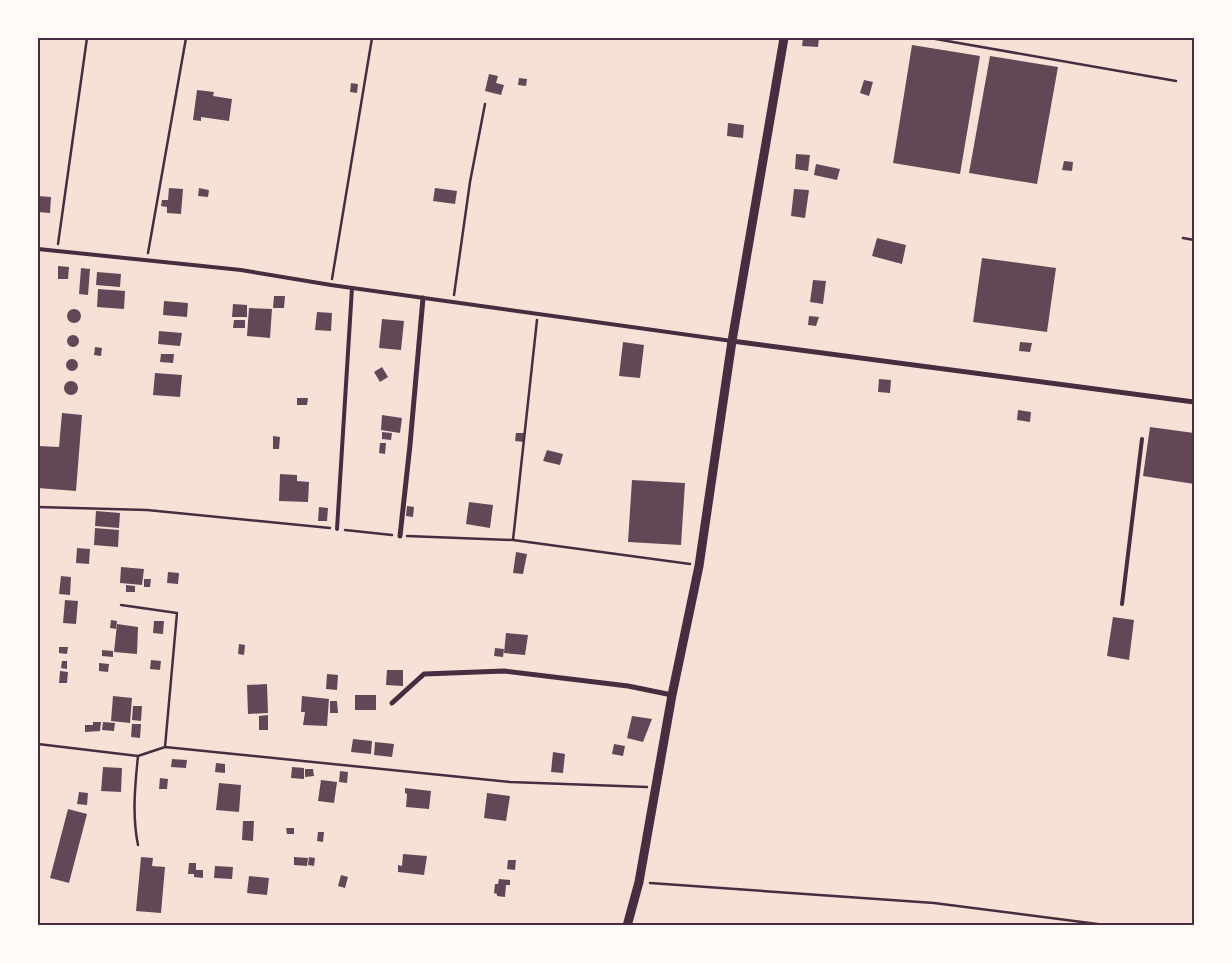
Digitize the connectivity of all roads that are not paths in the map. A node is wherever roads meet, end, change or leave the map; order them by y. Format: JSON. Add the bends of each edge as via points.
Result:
{"nodes":[{"id":1,"x":784,"y":38,"type":"edge"},
{"id":2,"x":38,"y":249,"type":"edge"},
{"id":3,"x":352,"y":288,"type":"junction"},
{"id":4,"x":423,"y":298,"type":"junction"},
{"id":5,"x":732,"y":341,"type":"junction"},
{"id":6,"x":1194,"y":402,"type":"edge"},
{"id":7,"x":1142,"y":439,"type":"dead end"},
{"id":8,"x":337,"y":529,"type":"road end"},
{"id":9,"x":400,"y":536,"type":"road end"},
{"id":10,"x":1122,"y":604,"type":"dead end"},
{"id":11,"x":672,"y":695,"type":"junction"},
{"id":12,"x":392,"y":703,"type":"dead end"},
{"id":13,"x":627,"y":926,"type":"edge"}],
"edges":[{"from":1,"to":5,"type":"street"},
{"from":2,"to":3,"type":"lane","via":[[241,270]]},
{"from":3,"to":4,"type":"lane"},
{"from":3,"to":8,"type":"lane"},
{"from":4,"to":5,"type":"lane"},
{"from":4,"to":9,"type":"street"},
{"from":5,"to":6,"type":"street"},
{"from":5,"to":11,"type":"street","via":[[699,566]]},
{"from":7,"to":10,"type":"lane"},
{"from":11,"to":12,"type":"street","via":[[628,686],[504,671],[424,674]]},
{"from":11,"to":13,"type":"street","via":[[639,882]]}]}
